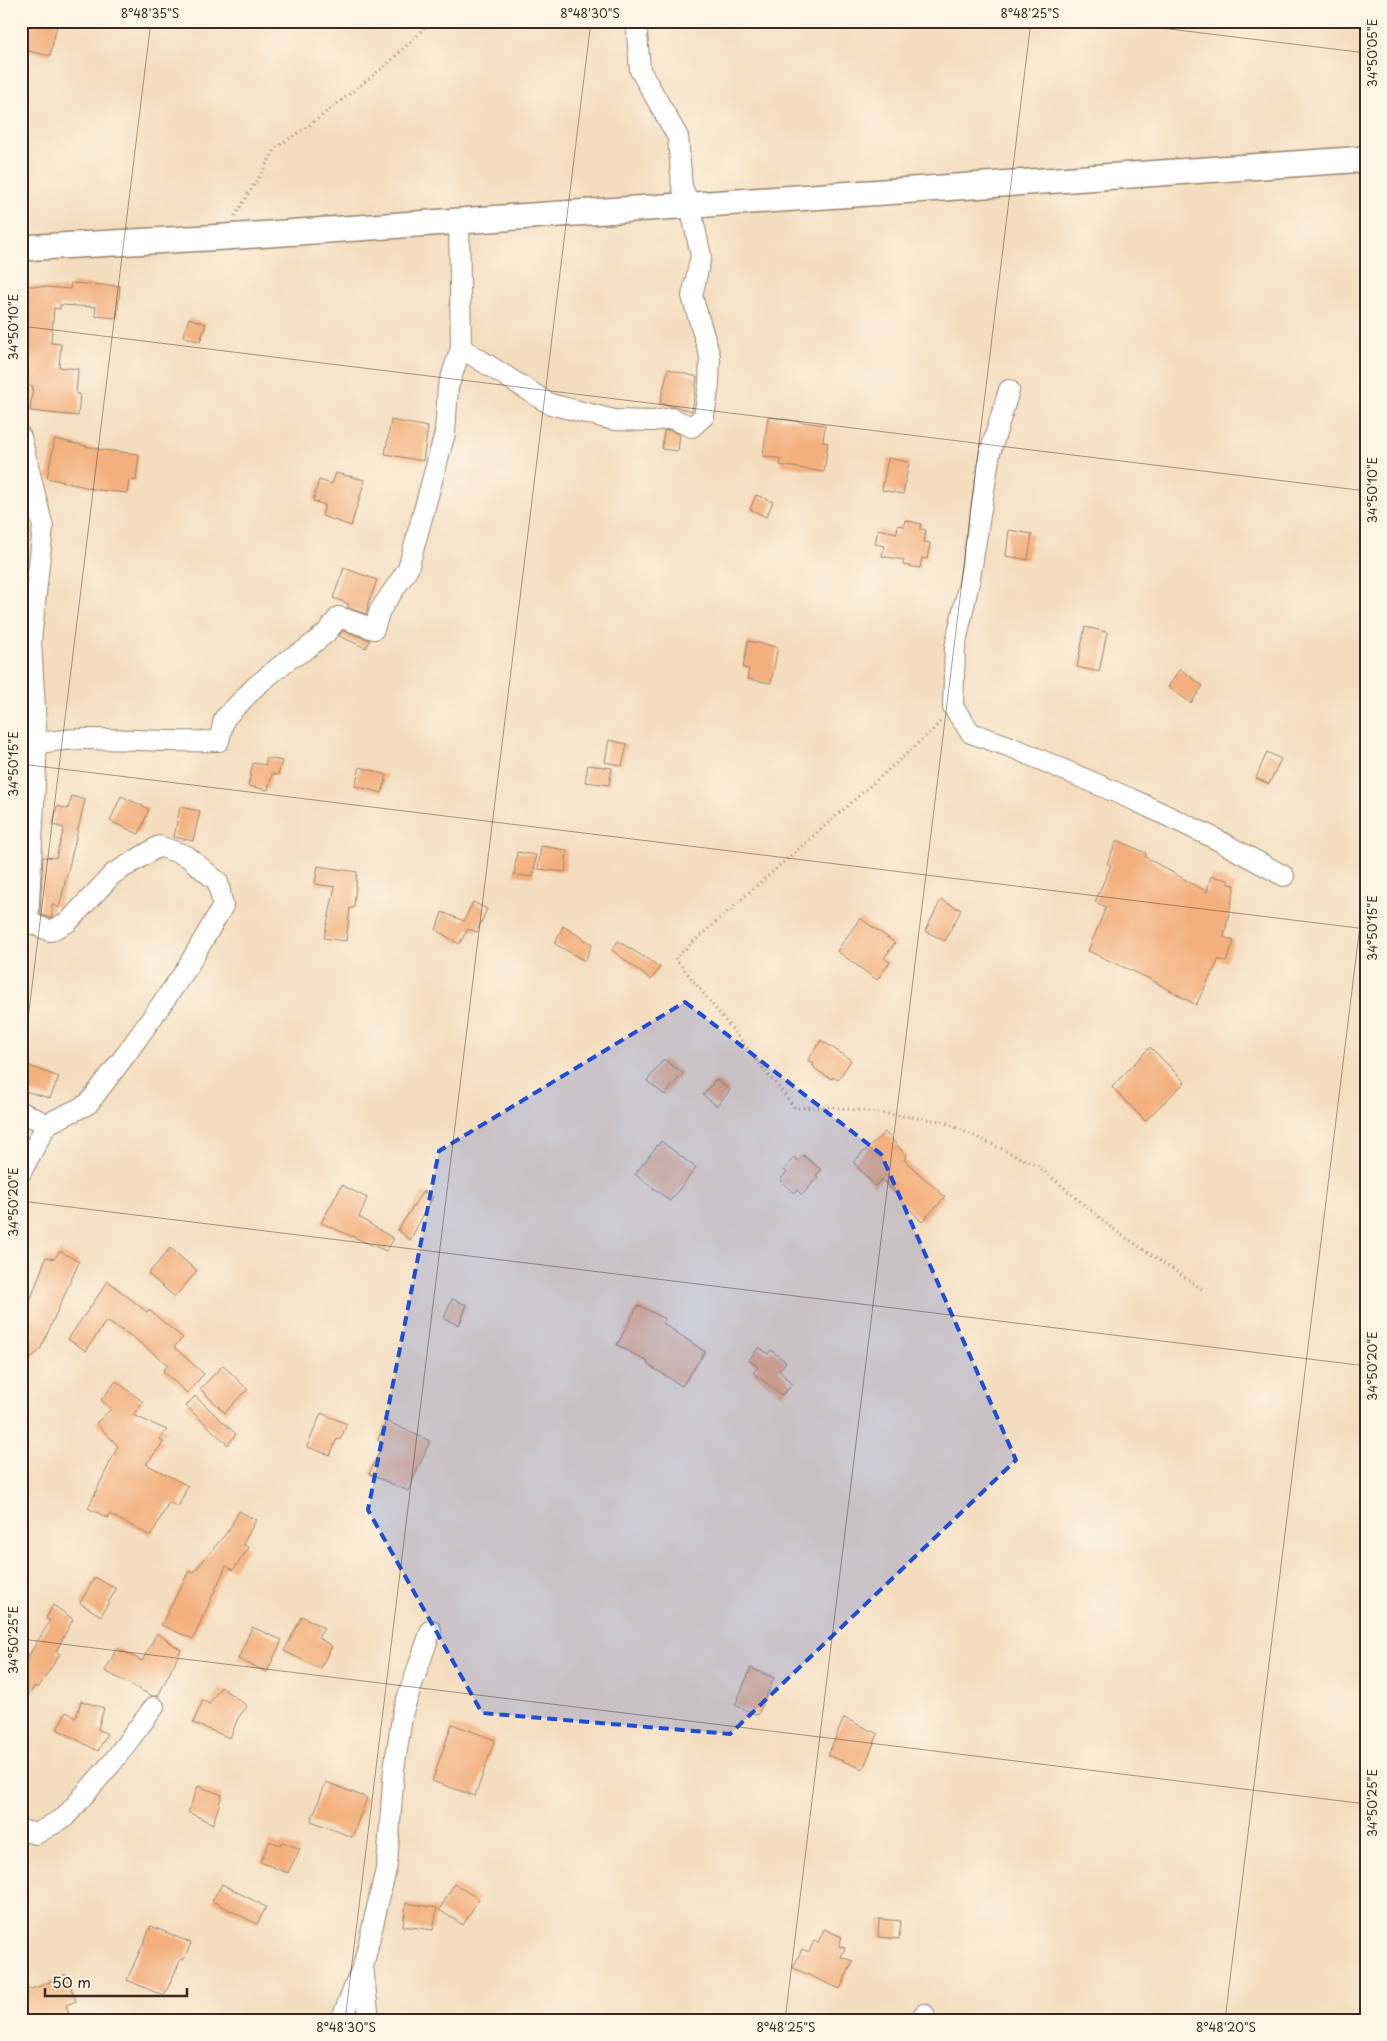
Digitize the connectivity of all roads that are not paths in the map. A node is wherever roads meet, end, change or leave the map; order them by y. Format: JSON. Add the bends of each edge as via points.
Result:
{"nodes":[{"id":1,"x":636,"y":21,"type":"edge"},
{"id":2,"x":1366,"y":160,"type":"edge"},
{"id":3,"x":690,"y":205,"type":"junction"},
{"id":4,"x":459,"y":221,"type":"junction"},
{"id":5,"x":21,"y":248,"type":"edge"},
{"id":6,"x":461,"y":348,"type":"junction"},
{"id":7,"x":1009,"y":390,"type":"dead end"},
{"id":8,"x":21,"y":437,"type":"edge"},
{"id":9,"x":29,"y":746,"type":"edge"},
{"id":10,"x":1284,"y":876,"type":"dead end"},
{"id":11,"x":21,"y":1112,"type":"edge"},
{"id":12,"x":47,"y":1124,"type":"junction"},
{"id":13,"x":21,"y":1172,"type":"edge"},
{"id":14,"x":431,"y":1630,"type":"dead end"},
{"id":15,"x":154,"y":1707,"type":"dead end"},
{"id":16,"x":21,"y":1830,"type":"edge"},
{"id":17,"x":363,"y":1966,"type":"junction"},
{"id":18,"x":341,"y":2020,"type":"edge"},
{"id":19,"x":369,"y":2020,"type":"edge"}],
"edges":[{"from":1,"to":3,"type":"street","via":[[640,70],[678,137],[682,187]]},
{"from":2,"to":3,"type":"street"},
{"from":3,"to":4,"type":"street"},
{"from":3,"to":6,"type":"street","via":[[701,256],[692,296],[710,356],[704,416],[692,427],[670,418],[614,420],[550,404]]},
{"from":4,"to":5,"type":"street"},
{"from":4,"to":6,"type":"street"},
{"from":6,"to":9,"type":"street","via":[[448,388],[445,433],[408,568],[380,610],[374,629],[339,617],[326,633],[256,686],[224,718],[219,741],[84,738]]},
{"from":7,"to":10,"type":"street","via":[[990,453],[970,578],[955,647],[953,707],[971,733],[1011,746],[1136,801]]},
{"from":8,"to":9,"type":"street","via":[[43,526],[31,641]]},
{"from":9,"to":12,"type":"street","via":[[28,922],[50,931],[68,922],[113,874],[159,846],[187,856],[218,882],[223,906],[185,971],[88,1104]]},
{"from":11,"to":12,"type":"street"},
{"from":12,"to":13,"type":"street"},
{"from":14,"to":17,"type":"street","via":[[403,1710],[394,1769],[387,1864]]},
{"from":15,"to":16,"type":"street","via":[[65,1817],[36,1834]]},
{"from":17,"to":18,"type":"street"},
{"from":17,"to":19,"type":"street"}]}
